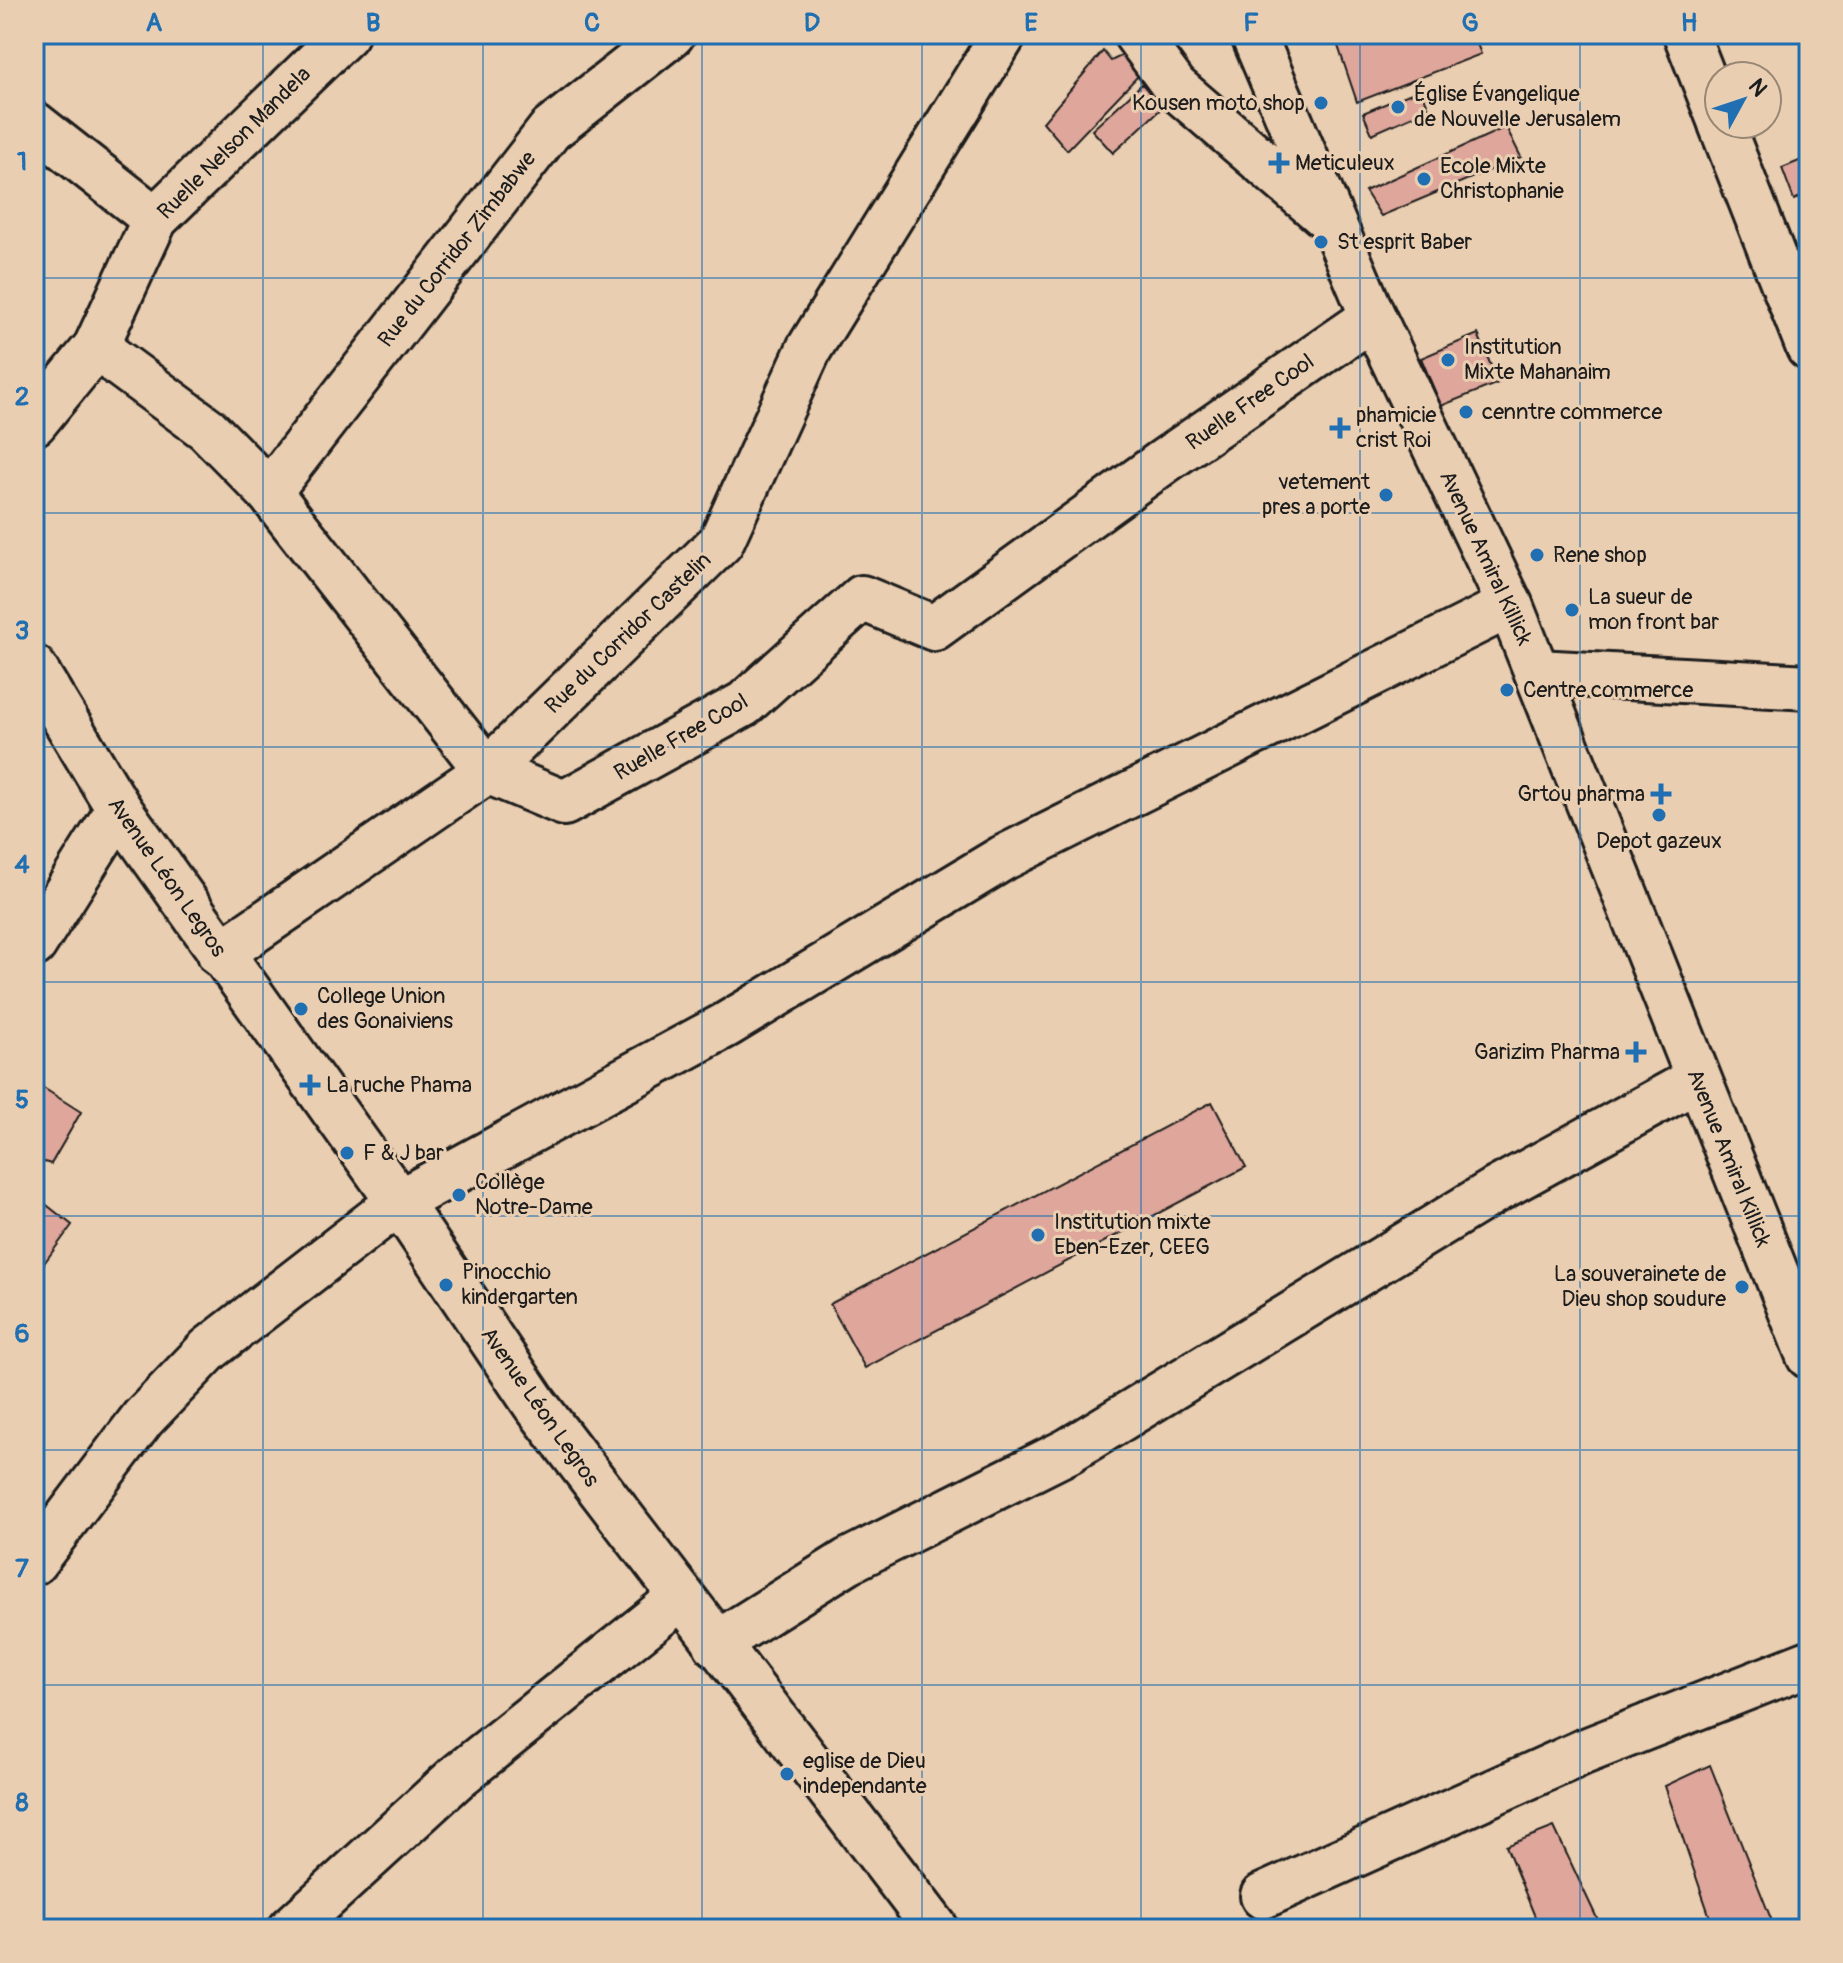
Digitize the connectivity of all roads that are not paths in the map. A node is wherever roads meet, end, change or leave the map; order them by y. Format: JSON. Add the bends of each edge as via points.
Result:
{"nodes":[{"id":1,"x":346,"y":34,"type":"edge"},
{"id":2,"x":672,"y":34,"type":"edge"},
{"id":3,"x":1004,"y":34,"type":"edge"},
{"id":4,"x":1136,"y":34,"type":"edge"},
{"id":5,"x":1253,"y":34,"type":"edge"},
{"id":6,"x":1686,"y":34,"type":"edge"},
{"id":7,"x":1703,"y":77,"type":"edge"},
{"id":8,"x":34,"y":124,"type":"edge"},
{"id":9,"x":1727,"y":140,"type":"edge"},
{"id":10,"x":155,"y":219,"type":"junction"},
{"id":11,"x":1330,"y":220,"type":"junction"},
{"id":12,"x":1373,"y":317,"type":"junction"},
{"id":13,"x":96,"y":347,"type":"junction"},
{"id":14,"x":1809,"y":348,"type":"edge"},
{"id":15,"x":34,"y":423,"type":"edge"},
{"id":16,"x":269,"y":492,"type":"junction"},
{"id":17,"x":1510,"y":605,"type":"junction"},
{"id":18,"x":34,"y":668,"type":"edge"},
{"id":19,"x":1537,"y":672,"type":"junction"},
{"id":20,"x":1809,"y":687,"type":"edge"},
{"id":21,"x":487,"y":771,"type":"junction"},
{"id":22,"x":119,"y":809,"type":"junction"},
{"id":23,"x":34,"y":944,"type":"edge"},
{"id":24,"x":220,"y":954,"type":"junction"},
{"id":25,"x":1696,"y":1080,"type":"junction"},
{"id":26,"x":399,"y":1202,"type":"junction"},
{"id":27,"x":1809,"y":1356,"type":"edge"},
{"id":28,"x":34,"y":1562,"type":"edge"},
{"id":29,"x":680,"y":1598,"type":"junction"},
{"id":30,"x":716,"y":1644,"type":"junction"},
{"id":31,"x":1809,"y":1663,"type":"edge"},
{"id":32,"x":1263,"y":1896,"type":"dead end"},
{"id":33,"x":291,"y":1929,"type":"edge"},
{"id":34,"x":936,"y":1929,"type":"edge"}],
"edges":[{"from":1,"to":10,"type":"street","name":"Ruelle Nelson Mandela"},
{"from":2,"to":16,"type":"street","name":"Rue du Corridor Zimbabwe","via":[[550,130]]},
{"from":3,"to":21,"type":"street","name":"Rue du Corridor Castelin","via":[[809,349],[721,542]]},
{"from":4,"to":11,"type":"street","via":[[1175,87]]},
{"from":5,"to":11,"type":"street","name":"Avenue Amiral Killick"},
{"from":6,"to":7,"type":"street"},
{"from":8,"to":10,"type":"street"},
{"from":9,"to":14,"type":"street"},
{"from":10,"to":13,"type":"street","name":"Ruelle Nelson Mandela"},
{"from":11,"to":12,"type":"street","name":"Avenue Amiral Killick"},
{"from":12,"to":17,"type":"street","name":"Avenue Amiral Killick"},
{"from":12,"to":21,"type":"street","name":"Ruelle Free Cool","via":[[934,628],[862,598],[744,704],[564,803]]},
{"from":13,"to":15,"type":"street","name":"Ruelle Nelson Mandela"},
{"from":13,"to":16,"type":"street","name":"Ruelle Free Cool","via":[[207,429]]},
{"from":16,"to":21,"type":"street","name":"Ruelle Free Cool"},
{"from":17,"to":19,"type":"street","name":"Avenue Amiral Killick"},
{"from":17,"to":26,"type":"street","via":[[1003,858],[726,1025]]},
{"from":18,"to":22,"type":"street","name":"Avenue Léon Legros"},
{"from":19,"to":20,"type":"street"},
{"from":19,"to":25,"type":"street","name":"Avenue Amiral Killick"},
{"from":21,"to":24,"type":"street","name":"Rue du Corridor Castelin"},
{"from":22,"to":23,"type":"street"},
{"from":22,"to":24,"type":"street","name":"Avenue Léon Legros"},
{"from":24,"to":26,"type":"street","name":"Avenue Léon Legros"},
{"from":25,"to":27,"type":"street","name":"Avenue Amiral Killick"},
{"from":25,"to":30,"type":"street","via":[[1494,1191],[1068,1451],[848,1561]]},
{"from":26,"to":28,"type":"street","via":[[209,1349],[143,1418]]},
{"from":26,"to":29,"type":"street","name":"Avenue Léon Legros","via":[[535,1404]]},
{"from":29,"to":30,"type":"street","name":"Avenue Léon Legros"},
{"from":29,"to":33,"type":"street","via":[[458,1776]]},
{"from":30,"to":34,"type":"street","name":"Avenue Léon Legros"},
{"from":31,"to":32,"type":"street","via":[[1583,1752]]}]}
